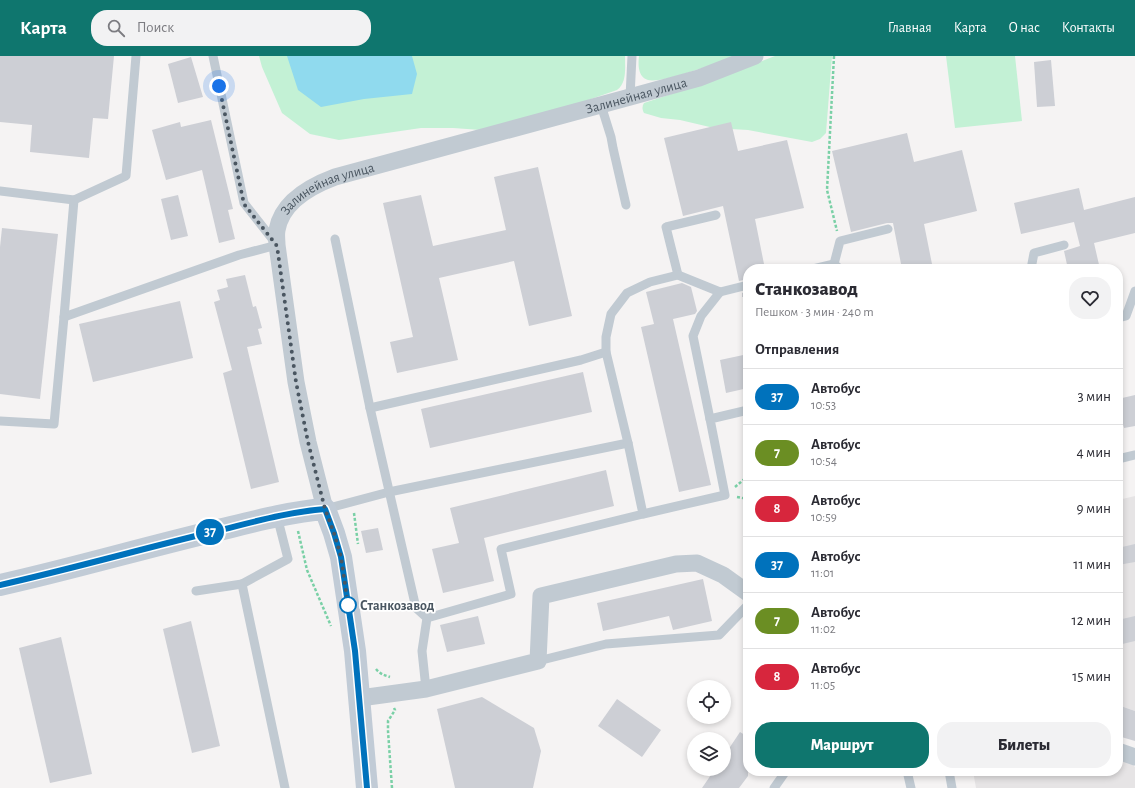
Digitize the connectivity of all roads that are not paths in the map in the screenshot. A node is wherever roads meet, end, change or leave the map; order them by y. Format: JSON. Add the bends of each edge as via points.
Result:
{"nodes":[{"id":1,"x":136,"y":56,"type":"edge"},
{"id":2,"x":213,"y":56,"type":"edge"},
{"id":3,"x":632,"y":56,"type":"edge"},
{"id":4,"x":755,"y":56,"type":"edge"},
{"id":5,"x":630,"y":97,"type":"junction"},
{"id":6,"x":601,"y":105,"type":"junction"},
{"id":7,"x":0,"y":191,"type":"edge"},
{"id":8,"x":74,"y":200,"type":"junction"},
{"id":9,"x":626,"y":205,"type":"dead end"},
{"id":10,"x":716,"y":215,"type":"dead end"},
{"id":11,"x":888,"y":229,"type":"dead end"},
{"id":12,"x":335,"y":238,"type":"dead end"},
{"id":13,"x":1064,"y":245,"type":"dead end"},
{"id":14,"x":277,"y":246,"type":"junction"},
{"id":15,"x":837,"y":264,"type":"edge"},
{"id":16,"x":1032,"y":264,"type":"edge"},
{"id":17,"x":678,"y":275,"type":"junction"},
{"id":18,"x":743,"y":286,"type":"edge"},
{"id":19,"x":1135,"y":291,"type":"edge"},
{"id":20,"x":720,"y":292,"type":"junction"},
{"id":21,"x":64,"y":317,"type":"junction"},
{"id":22,"x":1123,"y":317,"type":"edge"},
{"id":23,"x":606,"y":352,"type":"junction"},
{"id":24,"x":370,"y":408,"type":"junction"},
{"id":25,"x":743,"y":411,"type":"edge"},
{"id":26,"x":710,"y":419,"type":"junction"},
{"id":27,"x":0,"y":421,"type":"edge"},
{"id":28,"x":628,"y":443,"type":"junction"},
{"id":29,"x":1135,"y":455,"type":"edge"},
{"id":30,"x":1123,"y":458,"type":"edge"},
{"id":31,"x":389,"y":492,"type":"junction"},
{"id":32,"x":325,"y":509,"type":"junction"},
{"id":33,"x":286,"y":514,"type":"junction"},
{"id":34,"x":643,"y":514,"type":"junction"},
{"id":35,"x":242,"y":584,"type":"junction"},
{"id":36,"x":0,"y":585,"type":"edge"},
{"id":37,"x":743,"y":589,"type":"edge"},
{"id":38,"x":196,"y":592,"type":"dead end"},
{"id":39,"x":743,"y":610,"type":"edge"},
{"id":40,"x":427,"y":618,"type":"junction"},
{"id":41,"x":538,"y":661,"type":"junction"},
{"id":42,"x":426,"y":689,"type":"junction"},
{"id":43,"x":360,"y":698,"type":"junction"},
{"id":44,"x":1123,"y":753,"type":"edge"},
{"id":45,"x":1135,"y":757,"type":"edge"},
{"id":46,"x":782,"y":776,"type":"edge"},
{"id":47,"x":908,"y":776,"type":"edge"},
{"id":48,"x":950,"y":776,"type":"edge"},
{"id":49,"x":285,"y":788,"type":"edge"},
{"id":50,"x":367,"y":788,"type":"edge"},
{"id":51,"x":774,"y":788,"type":"edge"},
{"id":52,"x":911,"y":788,"type":"edge"},
{"id":53,"x":952,"y":788,"type":"edge"}],
"edges":[{"from":1,"to":8,"type":"lane","via":[[126,176]]},
{"from":2,"to":14,"type":"lane","via":[[244,204]]},
{"from":3,"to":5,"type":"lane"},
{"from":4,"to":5,"type":"street","name":"Залинейная улица","via":[[699,78]]},
{"from":5,"to":6,"type":"street","name":"Залинейная улица"},
{"from":6,"to":9,"type":"lane"},
{"from":6,"to":14,"type":"street","name":"Залинейная улица","via":[[320,183],[307,189],[287,208],[277,230]]},
{"from":7,"to":8,"type":"lane"},
{"from":8,"to":21,"type":"lane"},
{"from":10,"to":17,"type":"lane","via":[[666,227]]},
{"from":11,"to":15,"type":"lane","via":[[840,241]]},
{"from":12,"to":24,"type":"lane"},
{"from":13,"to":16,"type":"lane","via":[[1034,253]]},
{"from":14,"to":21,"type":"lane","via":[[239,255]]},
{"from":14,"to":32,"type":"street","name":"Залинейная улица","via":[[296,382]]},
{"from":17,"to":20,"type":"lane"},
{"from":17,"to":23,"type":"lane","via":[[650,282],[627,293],[611,314]]},
{"from":18,"to":20,"type":"lane"},
{"from":19,"to":22,"type":"lane","via":[[1126,316]]},
{"from":20,"to":26,"type":"lane","via":[[701,316],[693,336]]},
{"from":21,"to":27,"type":"lane","via":[[54,424]]},
{"from":23,"to":24,"type":"lane","via":[[581,360]]},
{"from":23,"to":28,"type":"lane"},
{"from":24,"to":31,"type":"lane"},
{"from":25,"to":26,"type":"lane"},
{"from":26,"to":34,"type":"lane","via":[[725,495]]},
{"from":28,"to":31,"type":"lane"},
{"from":28,"to":34,"type":"lane"},
{"from":29,"to":30,"type":"lane"},
{"from":31,"to":32,"type":"lane"},
{"from":31,"to":40,"type":"lane","via":[[416,608]]},
{"from":32,"to":33,"type":"main road"},
{"from":32,"to":43,"type":"main road","via":[[341,557]]},
{"from":33,"to":35,"type":"lane","via":[[288,559]]},
{"from":33,"to":36,"type":"main road"},
{"from":34,"to":40,"type":"lane","via":[[501,549],[511,594]]},
{"from":35,"to":38,"type":"lane"},
{"from":35,"to":49,"type":"lane"},
{"from":37,"to":41,"type":"street","via":[[723,575],[697,563],[676,564],[541,596]]},
{"from":39,"to":41,"type":"lane","via":[[719,635],[606,644]]},
{"from":40,"to":42,"type":"lane","via":[[422,651]]},
{"from":41,"to":42,"type":"street"},
{"from":42,"to":43,"type":"street"},
{"from":43,"to":50,"type":"main road"},
{"from":44,"to":45,"type":"street"},
{"from":46,"to":51,"type":"lane"},
{"from":47,"to":52,"type":"lane"},
{"from":48,"to":53,"type":"lane"}]}
